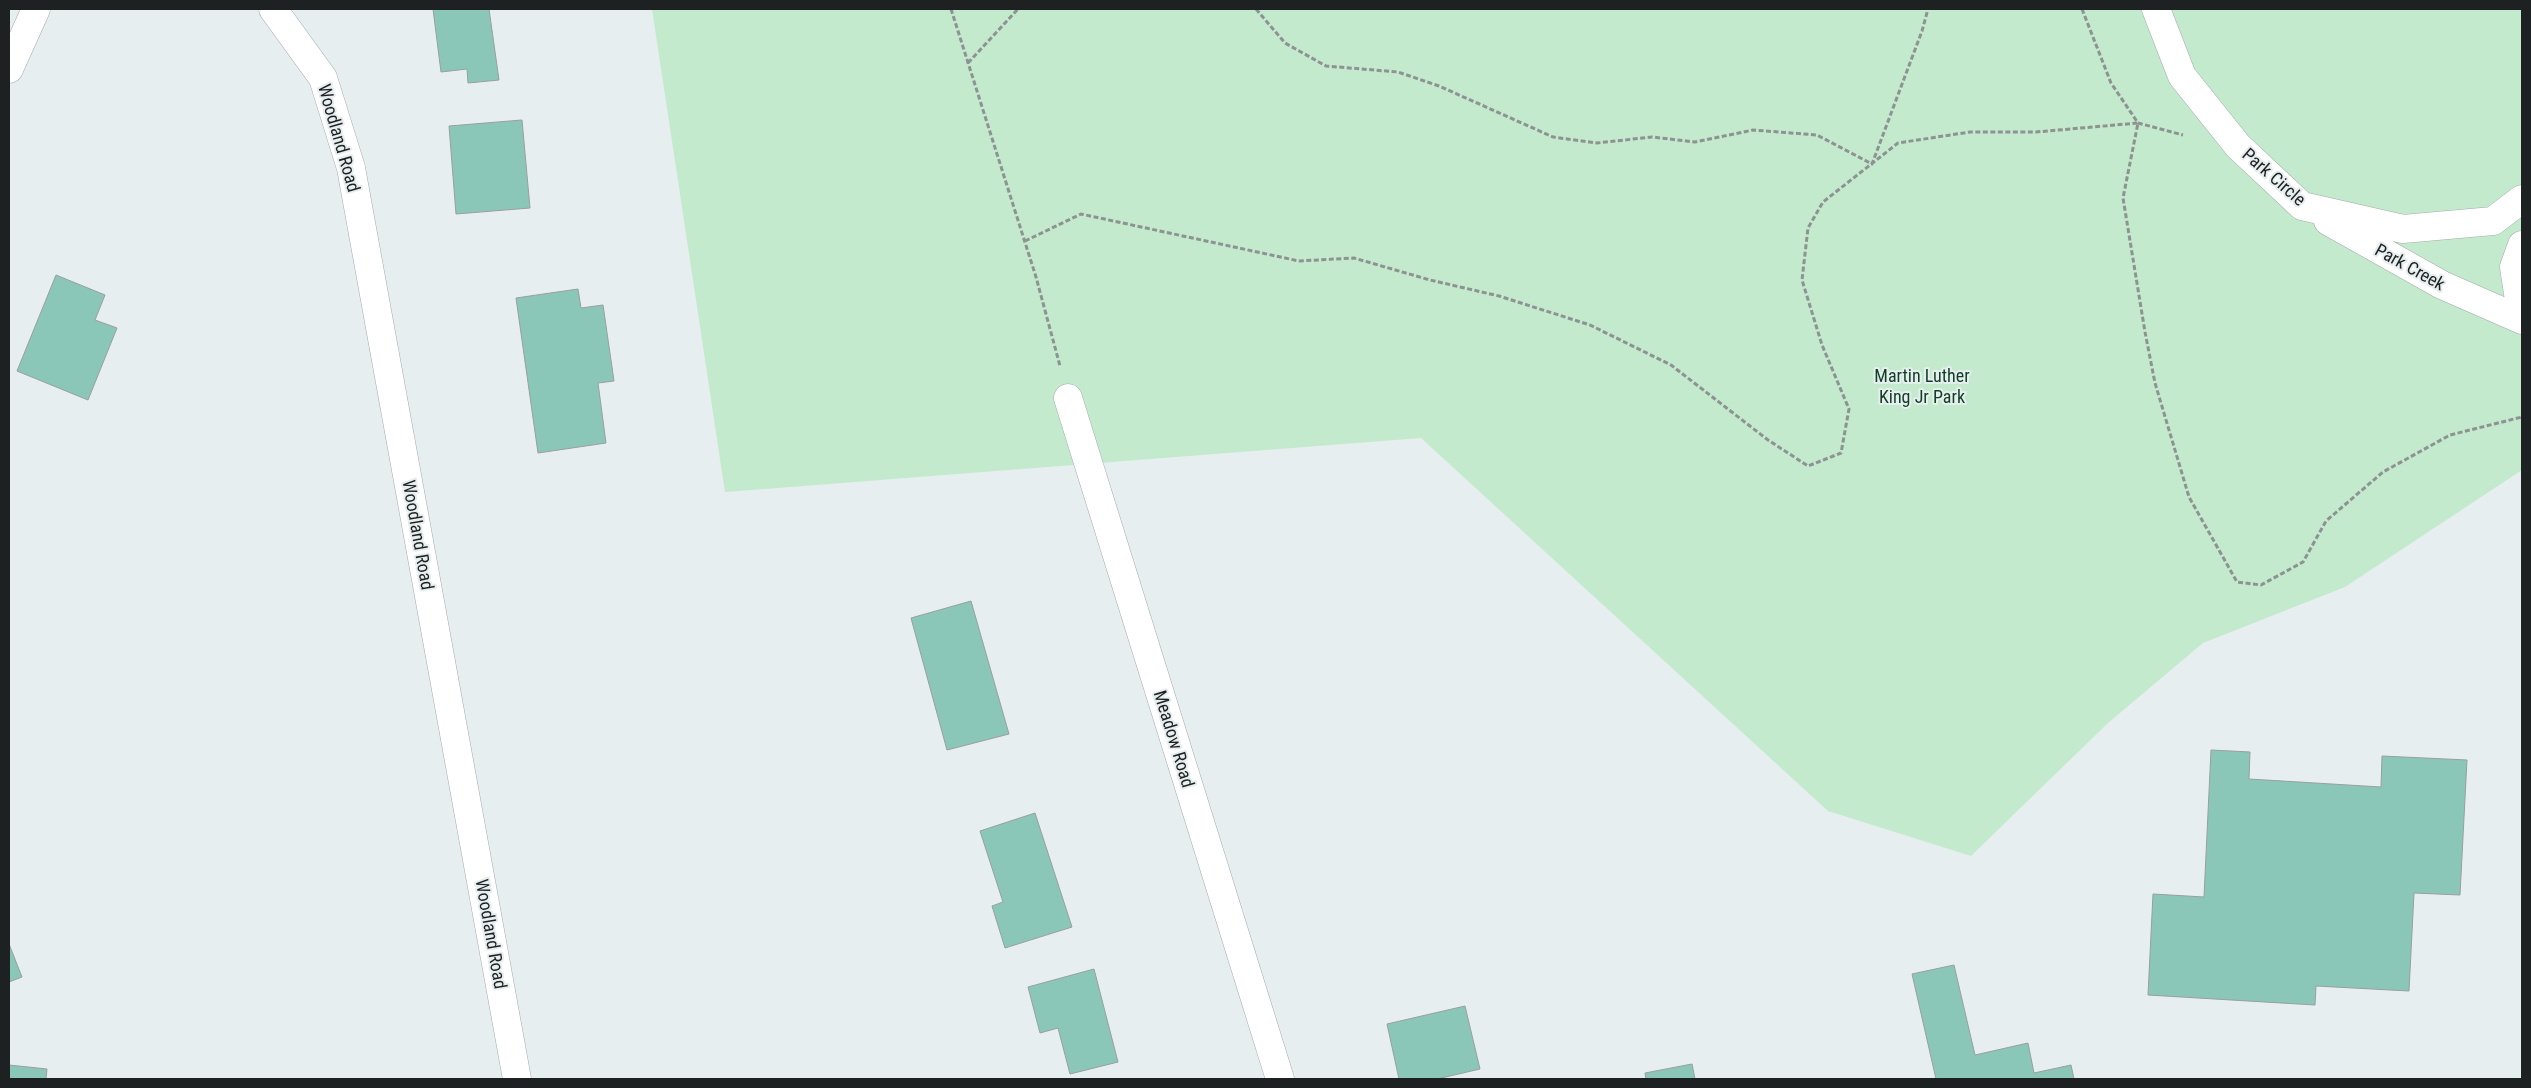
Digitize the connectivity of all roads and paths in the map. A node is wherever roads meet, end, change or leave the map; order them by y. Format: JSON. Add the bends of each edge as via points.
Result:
{"nodes":[{"id":1,"x":36,"y":9,"type":"edge"},
{"id":2,"x":273,"y":9,"type":"edge"},
{"id":3,"x":951,"y":9,"type":"edge"},
{"id":4,"x":1018,"y":9,"type":"edge"},
{"id":5,"x":1256,"y":9,"type":"edge"},
{"id":6,"x":1928,"y":9,"type":"edge"},
{"id":7,"x":2082,"y":9,"type":"edge"},
{"id":8,"x":2156,"y":9,"type":"edge"},
{"id":9,"x":968,"y":63,"type":"junction"},
{"id":10,"x":9,"y":69,"type":"edge"},
{"id":11,"x":2138,"y":122,"type":"junction"},
{"id":12,"x":2185,"y":135,"type":"dead end"},
{"id":13,"x":1872,"y":164,"type":"junction"},
{"id":14,"x":2522,"y":199,"type":"edge"},
{"id":15,"x":2302,"y":206,"type":"junction"},
{"id":16,"x":1025,"y":241,"type":"junction"},
{"id":17,"x":2522,"y":245,"type":"edge"},
{"id":18,"x":2522,"y":320,"type":"edge"},
{"id":19,"x":1068,"y":398,"type":"joint"},
{"id":20,"x":2522,"y":417,"type":"edge"},
{"id":21,"x":517,"y":1079,"type":"edge"},
{"id":22,"x":1280,"y":1079,"type":"edge"}],
"edges":[{"from":1,"to":10,"type":"street"},
{"from":2,"to":21,"type":"street","name":"Woodland Road","via":[[323,78],[351,168]]},
{"from":3,"to":9,"type":"path"},
{"from":4,"to":9,"type":"path"},
{"from":5,"to":13,"type":"path","via":[[1285,43],[1326,66],[1398,72],[1439,86],[1553,137],[1597,143],[1652,138],[1695,142],[1754,130],[1817,135]]},
{"from":6,"to":13,"type":"path"},
{"from":7,"to":11,"type":"path","via":[[2111,83]]},
{"from":8,"to":15,"type":"street","name":"Park Circle","via":[[2182,76],[2238,146]]},
{"from":9,"to":16,"type":"path"},
{"from":11,"to":12,"type":"path"},
{"from":11,"to":13,"type":"path","via":[[2036,132],[1970,132],[1898,143]]},
{"from":11,"to":20,"type":"path","via":[[2123,198],[2153,374],[2189,497],[2237,582],[2261,585],[2303,562],[2326,521],[2382,472],[2450,435]]},
{"from":13,"to":16,"type":"path","via":[[1823,202],[1808,228],[1802,280],[1822,345],[1849,409],[1841,453],[1808,466],[1768,440],[1671,365],[1590,325],[1499,296],[1354,258],[1299,261],[1081,214]]},
{"from":14,"to":15,"type":"street","name":"Park Circle","via":[[2493,221],[2403,230]]},
{"from":15,"to":18,"type":"street","name":"Park Creek","via":[[2442,285]]},
{"from":16,"to":19,"type":"path"},
{"from":17,"to":18,"type":"street","name":"Park Creek","via":[[2514,267]]},
{"from":19,"to":22,"type":"street","name":"Meadow Road"}]}
